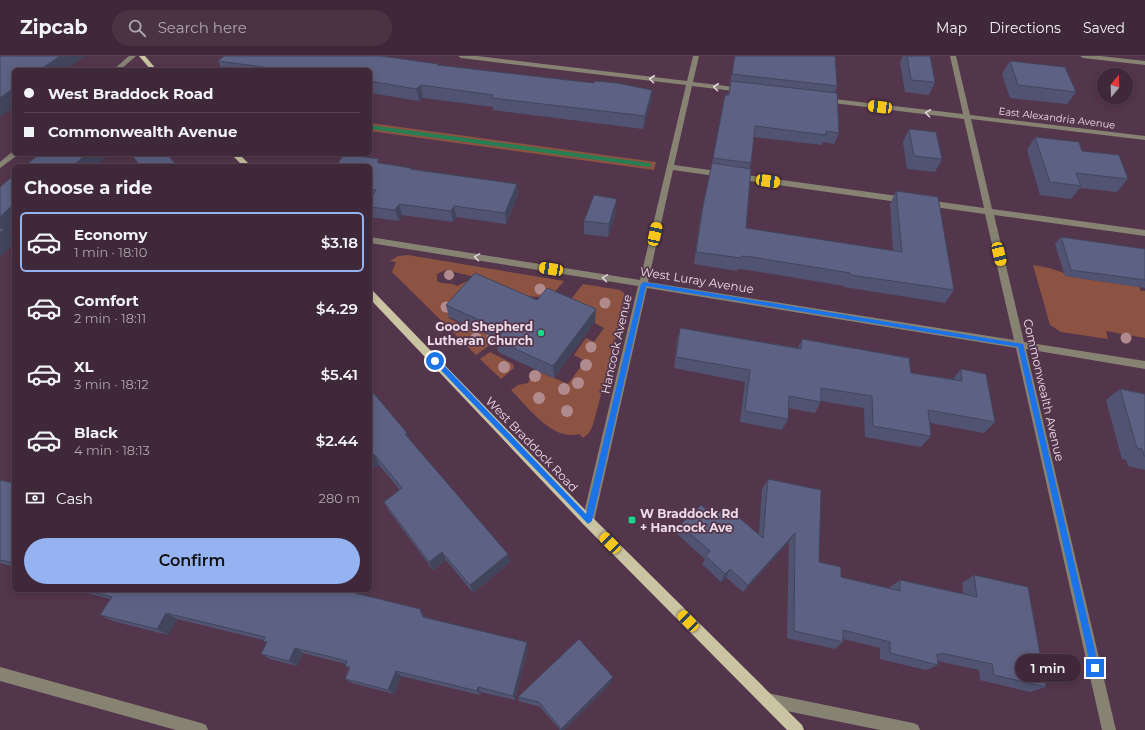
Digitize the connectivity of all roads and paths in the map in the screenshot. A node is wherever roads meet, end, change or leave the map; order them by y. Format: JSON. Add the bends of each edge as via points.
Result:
{"nodes":[{"id":1,"x":133,"y":56,"type":"edge"},
{"id":2,"x":142,"y":56,"type":"edge"},
{"id":3,"x":461,"y":56,"type":"edge"},
{"id":4,"x":696,"y":56,"type":"edge"},
{"id":5,"x":953,"y":56,"type":"edge"},
{"id":6,"x":1083,"y":56,"type":"edge"},
{"id":7,"x":1145,"y":63,"type":"edge"},
{"id":8,"x":118,"y":68,"type":"edge"},
{"id":9,"x":152,"y":68,"type":"edge"},
{"id":10,"x":690,"y":84,"type":"junction"},
{"id":11,"x":748,"y":91,"type":"edge"},
{"id":12,"x":818,"y":99,"type":"edge"},
{"id":13,"x":967,"y":117,"type":"junction"},
{"id":14,"x":1145,"y":138,"type":"edge"},
{"id":15,"x":12,"y":156,"type":"edge"},
{"id":16,"x":237,"y":156,"type":"edge"},
{"id":17,"x":245,"y":164,"type":"edge"},
{"id":18,"x":0,"y":166,"type":"edge"},
{"id":19,"x":671,"y":167,"type":"junction"},
{"id":20,"x":989,"y":212,"type":"junction"},
{"id":21,"x":1145,"y":233,"type":"edge"},
{"id":22,"x":372,"y":240,"type":"edge"},
{"id":23,"x":644,"y":284,"type":"junction"},
{"id":24,"x":372,"y":295,"type":"edge"},
{"id":25,"x":1020,"y":345,"type":"junction"},
{"id":26,"x":1145,"y":365,"type":"edge"},
{"id":27,"x":588,"y":521,"type":"junction"},
{"id":28,"x":0,"y":674,"type":"edge"},
{"id":29,"x":765,"y":699,"type":"junction"},
{"id":30,"x":201,"y":730,"type":"edge"},
{"id":31,"x":797,"y":730,"type":"edge"},
{"id":32,"x":914,"y":730,"type":"edge"},
{"id":33,"x":1109,"y":730,"type":"edge"}],
"edges":[{"from":1,"to":8,"type":"street"},
{"from":2,"to":9,"type":"main road"},
{"from":10,"to":3,"type":"street","one_way":true},
{"from":4,"to":10,"type":"street","name":"Hancock Avenue"},
{"from":5,"to":13,"type":"street","name":"Commonwealth Avenue"},
{"from":6,"to":7,"type":"street"},
{"from":11,"to":10,"type":"street","one_way":true},
{"from":10,"to":19,"type":"street","name":"Hancock Avenue"},
{"from":13,"to":12,"type":"street","name":"East Alexandria Avenue","one_way":true},
{"from":13,"to":14,"type":"street","name":"East Alexandria Avenue"},
{"from":13,"to":20,"type":"street","name":"Commonwealth Avenue"},
{"from":15,"to":18,"type":"street"},
{"from":16,"to":17,"type":"main road"},
{"from":19,"to":20,"type":"street"},
{"from":19,"to":23,"type":"street","name":"Hancock Avenue"},
{"from":20,"to":21,"type":"street"},
{"from":20,"to":25,"type":"street","name":"Commonwealth Avenue"},
{"from":23,"to":22,"type":"street","name":"West Luray Avenue","one_way":true},
{"from":23,"to":25,"type":"street","name":"West Luray Avenue"},
{"from":23,"to":27,"type":"street","name":"Hancock Avenue"},
{"from":24,"to":27,"type":"main road","name":"West Braddock Road"},
{"from":25,"to":26,"type":"street","name":"West Luray Avenue"},
{"from":25,"to":33,"type":"street","name":"Commonwealth Avenue"},
{"from":27,"to":29,"type":"main road","name":"West Braddock Road"},
{"from":28,"to":30,"type":"street"},
{"from":29,"to":31,"type":"main road","name":"West Braddock Road"},
{"from":29,"to":32,"type":"street"}]}
